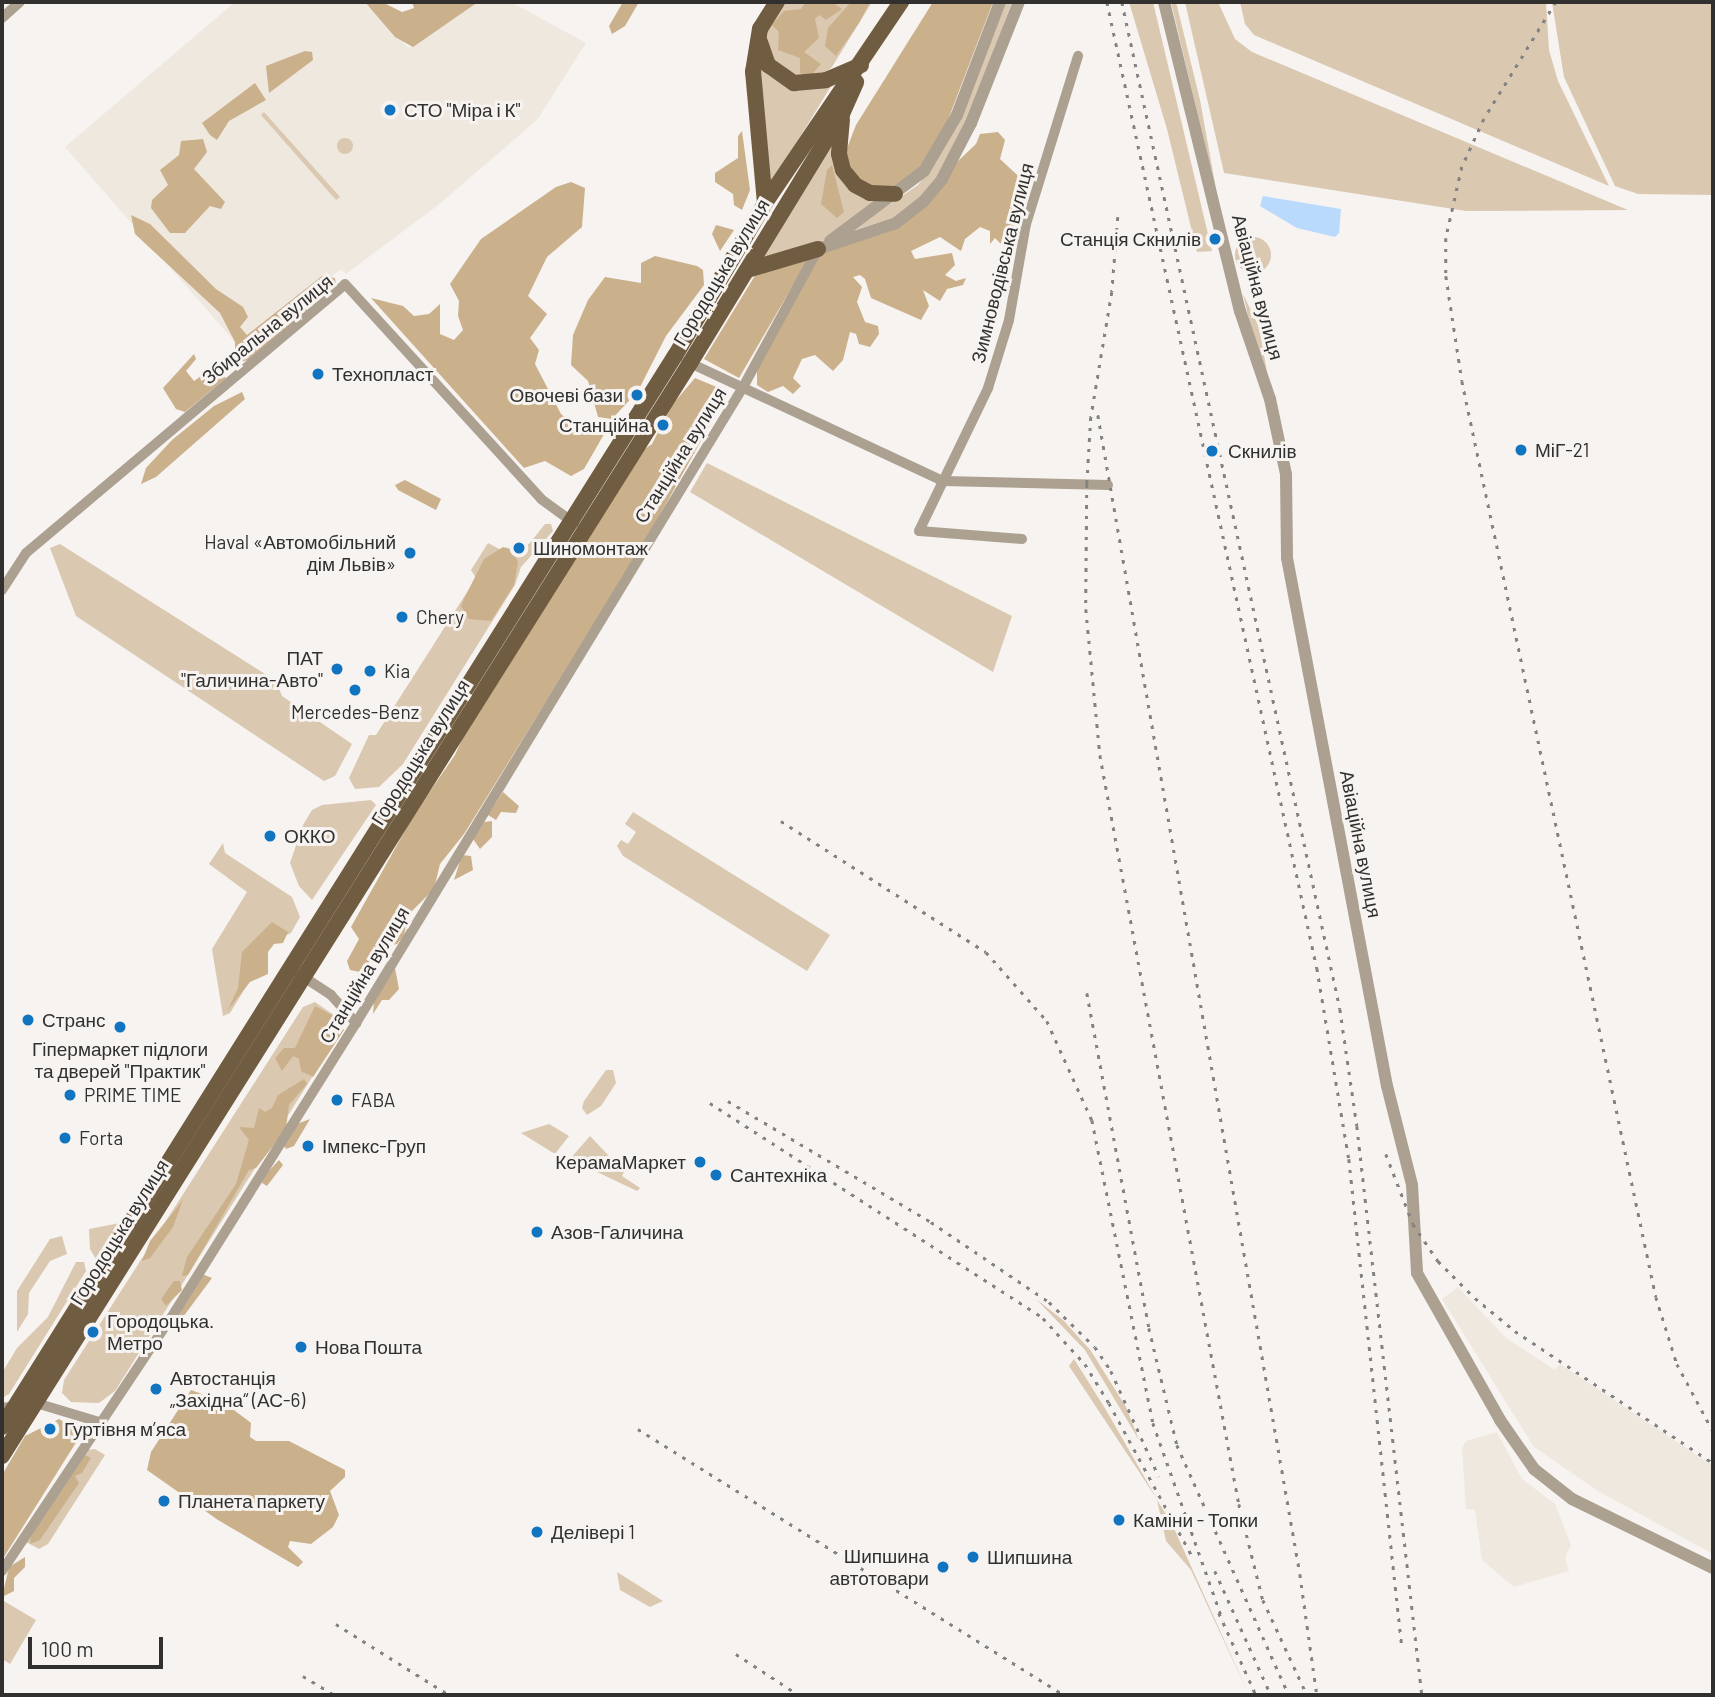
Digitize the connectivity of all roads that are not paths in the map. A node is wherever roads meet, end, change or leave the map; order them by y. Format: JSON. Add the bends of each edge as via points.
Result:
{"nodes":[{"id":1,"x":20,"y":2,"type":"edge"},
{"id":2,"x":777,"y":2,"type":"edge"},
{"id":3,"x":901,"y":2,"type":"edge"},
{"id":4,"x":1000,"y":2,"type":"edge"},
{"id":5,"x":1019,"y":2,"type":"edge"},
{"id":6,"x":1164,"y":2,"type":"edge"},
{"id":7,"x":2,"y":18,"type":"edge"},
{"id":8,"x":760,"y":29,"type":"junction"},
{"id":9,"x":1078,"y":56,"type":"dead end"},
{"id":10,"x":863,"y":64,"type":"junction"},
{"id":11,"x":842,"y":114,"type":"junction"},
{"id":12,"x":895,"y":194,"type":"junction"},
{"id":13,"x":765,"y":203,"type":"junction"},
{"id":14,"x":818,"y":249,"type":"junction"},
{"id":15,"x":747,"y":270,"type":"junction"},
{"id":16,"x":690,"y":363,"type":"junction"},
{"id":17,"x":742,"y":389,"type":"junction"},
{"id":18,"x":943,"y":481,"type":"junction"},
{"id":19,"x":1108,"y":485,"type":"dead end"},
{"id":20,"x":578,"y":526,"type":"junction"},
{"id":21,"x":1022,"y":539,"type":"dead end"},
{"id":22,"x":2,"y":590,"type":"edge"},
{"id":23,"x":290,"y":970,"type":"junction"},
{"id":24,"x":305,"y":978,"type":"junction"},
{"id":25,"x":356,"y":1023,"type":"junction"},
{"id":26,"x":36,"y":1403,"type":"junction"},
{"id":27,"x":7,"y":1409,"type":"edge"},
{"id":28,"x":99,"y":1422,"type":"junction"},
{"id":29,"x":2,"y":1427,"type":"edge"},
{"id":30,"x":2,"y":1457,"type":"edge"},
{"id":31,"x":1713,"y":1568,"type":"edge"},
{"id":32,"x":2,"y":1570,"type":"edge"}],
"edges":[{"from":1,"to":7,"type":"street"},
{"from":2,"to":8,"type":"main road"},
{"from":3,"to":10,"type":"main road","name":"Городоцька вулиця"},
{"from":4,"to":12,"type":"street","via":[[957,115],[924,171]]},
{"from":5,"to":14,"type":"street","via":[[971,123],[942,179],[896,223]]},
{"from":6,"to":31,"type":"street","name":"Авіаційна вулиця","via":[[1240,311],[1270,399],[1286,474],[1289,568],[1387,1086],[1412,1185],[1417,1273],[1500,1420],[1534,1469],[1572,1499]]},
{"from":8,"to":10,"type":"main road","via":[[761,53],[768,65],[794,83],[826,80]]},
{"from":8,"to":13,"type":"main road","via":[[753,72]]},
{"from":9,"to":18,"type":"street","name":"Зимноводівська вулиця","via":[[1026,224],[1009,320],[988,388]]},
{"from":10,"to":11,"type":"main road","name":"Городоцька вулиця"},
{"from":10,"to":13,"type":"main road","name":"Городоцька вулиця","via":[[829,106]]},
{"from":11,"to":12,"type":"main road","via":[[839,154],[844,170],[855,186],[870,193]]},
{"from":11,"to":15,"type":"main road","name":"Городоцька вулиця"},
{"from":12,"to":14,"type":"street"},
{"from":13,"to":20,"type":"main road","name":"Городоцька вулиця"},
{"from":14,"to":15,"type":"main road"},
{"from":14,"to":17,"type":"street","name":"Станційна вулиця"},
{"from":15,"to":16,"type":"main road","name":"Городоцька вулиця"},
{"from":16,"to":17,"type":"street","name":"Станційна вулиця"},
{"from":16,"to":20,"type":"main road","name":"Городоцька вулиця"},
{"from":17,"to":18,"type":"street","name":"Станційна вулиця"},
{"from":17,"to":25,"type":"street","name":"Станційна вулиця"},
{"from":18,"to":19,"type":"street","name":"Станційна вулиця"},
{"from":18,"to":21,"type":"street","name":"Зимноводівська вулиця","via":[[919,531]]},
{"from":20,"to":22,"type":"street","name":"Збиральна вулиця","via":[[541,499],[345,284],[26,553]]},
{"from":20,"to":23,"type":"main road","name":"Городоцька вулиця"},
{"from":20,"to":24,"type":"main road","name":"Городоцька вулиця"},
{"from":23,"to":24,"type":"street"},
{"from":23,"to":27,"type":"main road","name":"Городоцька вулиця"},
{"from":24,"to":25,"type":"street","via":[[331,995]]},
{"from":24,"to":26,"type":"main road","name":"Городоцька вулиця"},
{"from":25,"to":28,"type":"street","name":"Станційна вулиця","via":[[171,1318]]},
{"from":26,"to":27,"type":"street"},
{"from":26,"to":28,"type":"street"},
{"from":26,"to":30,"type":"main road","name":"Городоцька вулиця"},
{"from":27,"to":29,"type":"main road","name":"Городоцька вулиця"},
{"from":28,"to":32,"type":"street","name":"Станційна вулиця"}]}
